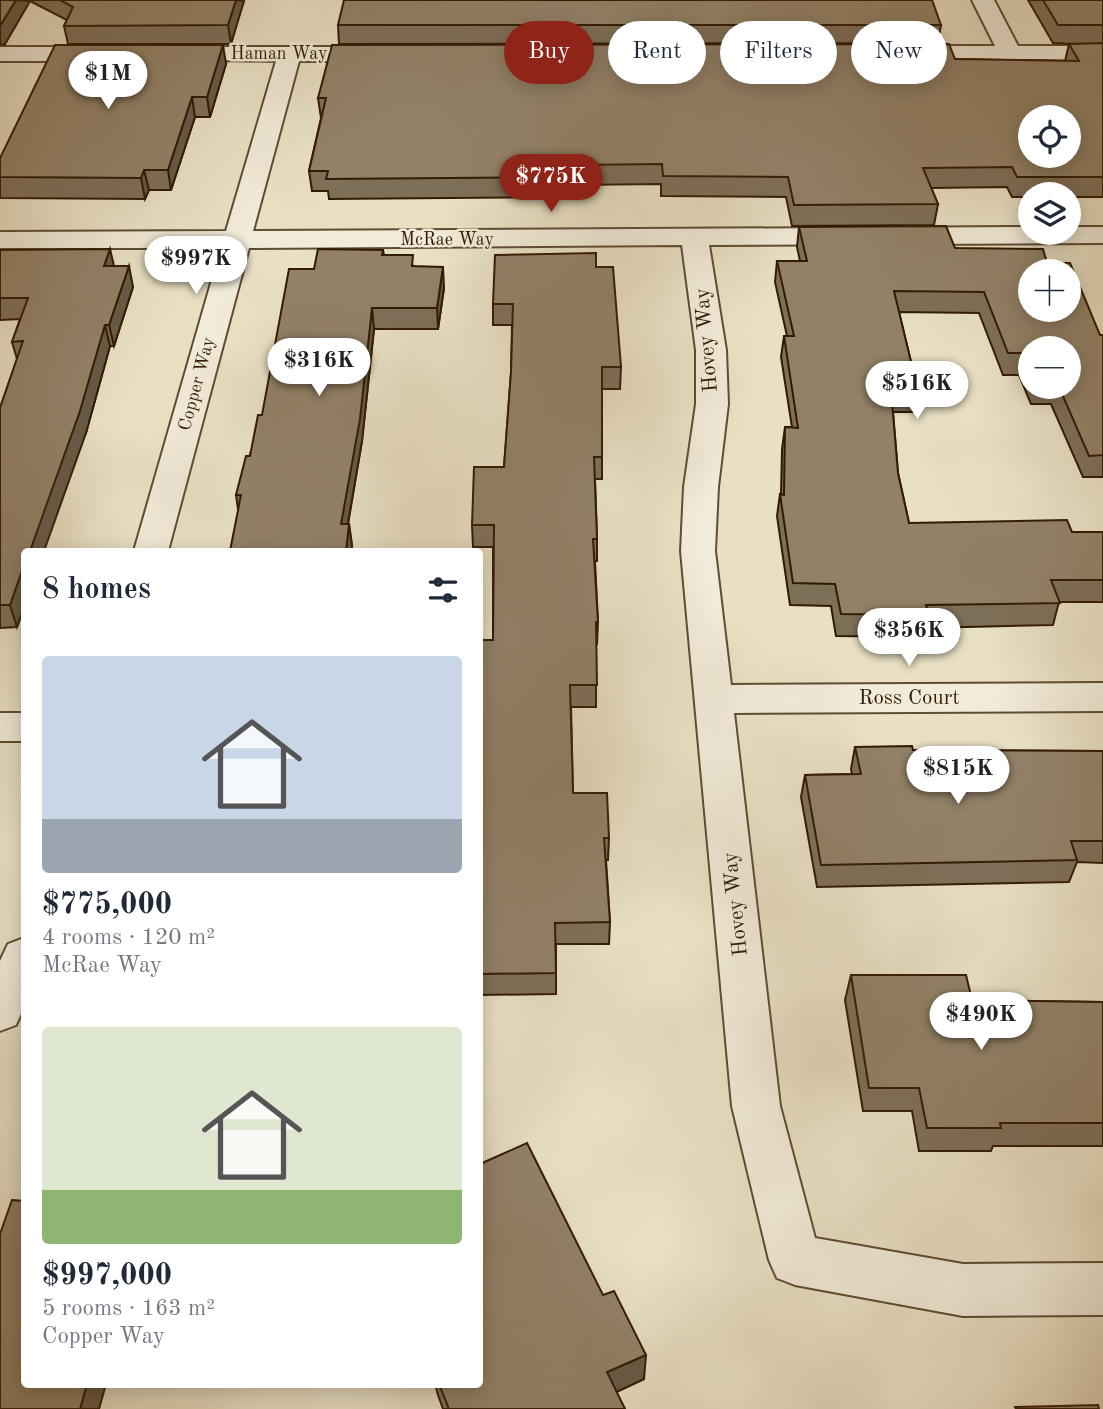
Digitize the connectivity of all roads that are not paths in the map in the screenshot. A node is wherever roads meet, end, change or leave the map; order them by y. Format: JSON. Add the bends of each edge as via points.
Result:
{"nodes":[{"id":1,"x":984,"y":0,"type":"edge"},
{"id":2,"x":947,"y":53,"type":"edge"},
{"id":3,"x":1010,"y":53,"type":"junction"},
{"id":4,"x":1103,"y":53,"type":"edge"},
{"id":5,"x":0,"y":54,"type":"edge"},
{"id":6,"x":124,"y":54,"type":"edge"},
{"id":7,"x":151,"y":54,"type":"edge"},
{"id":8,"x":289,"y":54,"type":"junction"},
{"id":9,"x":399,"y":54,"type":"edge"},
{"id":10,"x":1103,"y":235,"type":"edge"},
{"id":11,"x":694,"y":236,"type":"junction"},
{"id":12,"x":0,"y":240,"type":"edge"},
{"id":13,"x":237,"y":240,"type":"junction"},
{"id":14,"x":152,"y":548,"type":"edge"},
{"id":15,"x":1103,"y":697,"type":"edge"},
{"id":16,"x":715,"y":699,"type":"junction"},
{"id":17,"x":0,"y":727,"type":"edge"},
{"id":18,"x":21,"y":727,"type":"edge"},
{"id":19,"x":21,"y":964,"type":"edge"},
{"id":20,"x":0,"y":1011,"type":"edge"},
{"id":21,"x":1103,"y":1289,"type":"edge"}],
"edges":[{"from":1,"to":3,"type":"street"},
{"from":2,"to":3,"type":"street"},
{"from":3,"to":4,"type":"street"},
{"from":5,"to":6,"type":"street"},
{"from":7,"to":8,"type":"street","name":"Haman Way"},
{"from":8,"to":9,"type":"street","name":"Haman Way"},
{"from":8,"to":13,"type":"street","name":"Copper Way"},
{"from":10,"to":11,"type":"street","name":"McRae Way"},
{"from":11,"to":13,"type":"street","name":"McRae Way"},
{"from":11,"to":16,"type":"street","name":"Hovey Way","via":[[711,350],[712,404],[698,551]]},
{"from":12,"to":13,"type":"street","name":"McRae Way"},
{"from":13,"to":14,"type":"street","name":"Copper Way"},
{"from":15,"to":16,"type":"street","name":"Ross Court"},
{"from":16,"to":21,"type":"street","name":"Hovey Way","via":[[756,1106],[795,1260],[963,1290]]},
{"from":17,"to":18,"type":"street"},
{"from":19,"to":20,"type":"street"}]}
